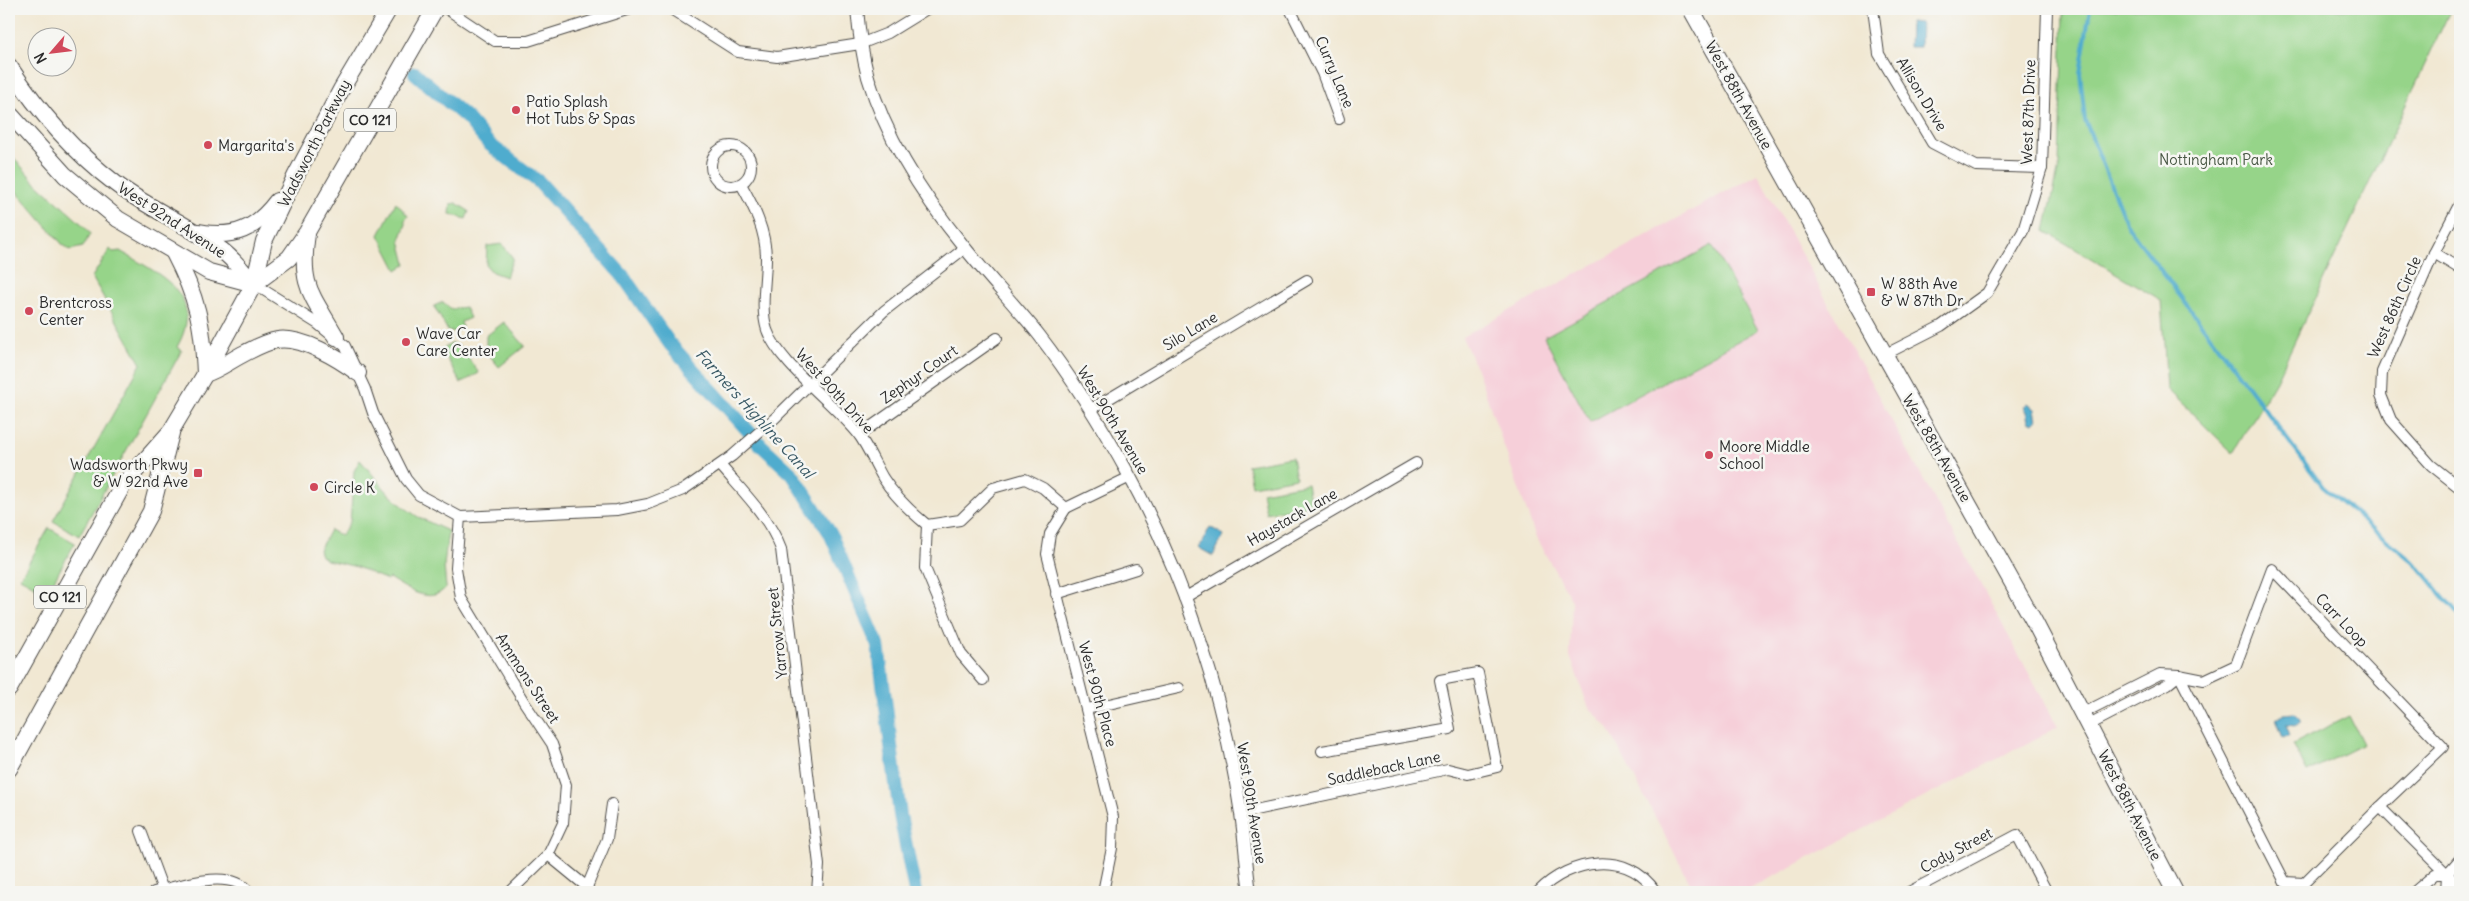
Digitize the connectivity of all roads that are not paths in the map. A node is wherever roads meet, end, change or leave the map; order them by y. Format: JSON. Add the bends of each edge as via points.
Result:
{"nodes":[{"id":1,"x":389,"y":9,"type":"edge"},
{"id":2,"x":435,"y":9,"type":"edge"},
{"id":3,"x":447,"y":9,"type":"edge"},
{"id":4,"x":630,"y":9,"type":"edge"},
{"id":5,"x":671,"y":9,"type":"edge"},
{"id":6,"x":857,"y":9,"type":"edge"},
{"id":7,"x":927,"y":9,"type":"edge"},
{"id":8,"x":1290,"y":9,"type":"edge"},
{"id":9,"x":1691,"y":9,"type":"edge"},
{"id":10,"x":1874,"y":9,"type":"edge"},
{"id":11,"x":2046,"y":9,"type":"edge"},
{"id":12,"x":860,"y":44,"type":"junction"},
{"id":13,"x":9,"y":66,"type":"edge"},
{"id":14,"x":9,"y":113,"type":"edge"},
{"id":15,"x":1339,"y":120,"type":"dead end"},
{"id":16,"x":2042,"y":168,"type":"junction"},
{"id":17,"x":296,"y":175,"type":"junction"},
{"id":18,"x":741,"y":184,"type":"junction"},
{"id":19,"x":2460,"y":203,"type":"edge"},
{"id":20,"x":192,"y":231,"type":"junction"},
{"id":21,"x":307,"y":232,"type":"junction"},
{"id":22,"x":965,"y":248,"type":"junction"},
{"id":23,"x":174,"y":253,"type":"junction"},
{"id":24,"x":2434,"y":254,"type":"junction"},
{"id":25,"x":2460,"y":269,"type":"edge"},
{"id":26,"x":1307,"y":280,"type":"dead end"},
{"id":27,"x":254,"y":284,"type":"junction"},
{"id":28,"x":336,"y":337,"type":"junction"},
{"id":29,"x":997,"y":338,"type":"dead end"},
{"id":30,"x":1884,"y":355,"type":"junction"},
{"id":31,"x":358,"y":372,"type":"junction"},
{"id":32,"x":204,"y":374,"type":"junction"},
{"id":33,"x":809,"y":383,"type":"junction"},
{"id":34,"x":1090,"y":410,"type":"junction"},
{"id":35,"x":171,"y":431,"type":"junction"},
{"id":36,"x":859,"y":435,"type":"junction"},
{"id":37,"x":1416,"y":463,"type":"dead end"},
{"id":38,"x":720,"y":466,"type":"junction"},
{"id":39,"x":1130,"y":477,"type":"junction"},
{"id":40,"x":2460,"y":488,"type":"edge"},
{"id":41,"x":1066,"y":508,"type":"junction"},
{"id":42,"x":460,"y":517,"type":"junction"},
{"id":43,"x":927,"y":525,"type":"junction"},
{"id":44,"x":1136,"y":569,"type":"dead end"},
{"id":45,"x":1056,"y":594,"type":"junction"},
{"id":46,"x":1184,"y":598,"type":"junction"},
{"id":47,"x":2179,"y":675,"type":"junction"},
{"id":48,"x":983,"y":680,"type":"dead end"},
{"id":49,"x":1179,"y":688,"type":"dead end"},
{"id":50,"x":9,"y":690,"type":"edge"},
{"id":51,"x":1088,"y":709,"type":"junction"},
{"id":52,"x":2086,"y":719,"type":"junction"},
{"id":53,"x":1322,"y":751,"type":"dead end"},
{"id":54,"x":9,"y":769,"type":"edge"},
{"id":55,"x":612,"y":804,"type":"dead end"},
{"id":56,"x":2380,"y":806,"type":"junction"},
{"id":57,"x":1241,"y":813,"type":"junction"},
{"id":58,"x":141,"y":831,"type":"dead end"},
{"id":59,"x":548,"y":855,"type":"junction"},
{"id":60,"x":2460,"y":859,"type":"edge"},
{"id":61,"x":2449,"y":876,"type":"junction"},
{"id":62,"x":248,"y":886,"type":"edge"},
{"id":63,"x":2460,"y":887,"type":"edge"},
{"id":64,"x":588,"y":889,"type":"edge"},
{"id":65,"x":158,"y":891,"type":"edge"},
{"id":66,"x":510,"y":892,"type":"edge"},
{"id":67,"x":817,"y":892,"type":"edge"},
{"id":68,"x":1103,"y":892,"type":"edge"},
{"id":69,"x":1250,"y":892,"type":"edge"},
{"id":70,"x":1538,"y":892,"type":"edge"},
{"id":71,"x":1656,"y":892,"type":"edge"},
{"id":72,"x":1909,"y":892,"type":"edge"},
{"id":73,"x":2047,"y":892,"type":"edge"},
{"id":74,"x":2175,"y":892,"type":"edge"},
{"id":75,"x":2414,"y":892,"type":"edge"},
{"id":76,"x":2446,"y":892,"type":"edge"}],
"edges":[{"from":1,"to":17,"type":"main road","name":"Wadsworth Parkway","number":"CO 121"},
{"from":2,"to":21,"type":"main road","name":"Wadsworth Parkway","number":"CO 121"},
{"from":3,"to":4,"type":"street","via":[[495,41],[528,41]]},
{"from":5,"to":12,"type":"street","via":[[738,52],[777,57]]},
{"from":6,"to":12,"type":"street","name":"West 90th Avenue"},
{"from":7,"to":12,"type":"street","via":[[888,34]]},
{"from":8,"to":15,"type":"street","name":"Curry Lane","via":[[1322,73]]},
{"from":9,"to":30,"type":"main road","name":"West 88th Avenue"},
{"from":10,"to":16,"type":"street","name":"Allison Drive","via":[[1880,54],[1932,143],[1976,166]]},
{"from":11,"to":16,"type":"street","name":"West 87th Drive"},
{"from":12,"to":22,"type":"street","name":"West 90th Avenue","via":[[868,79],[890,132],[924,191]]},
{"from":13,"to":20,"type":"main road","name":"West 92nd Avenue","via":[[35,105],[83,155],[116,184]]},
{"from":14,"to":23,"type":"main road","name":"West 92nd Avenue","via":[[58,168],[100,205]]},
{"from":16,"to":30,"type":"street","name":"West 87th Drive","via":[[2023,231],[1987,293],[1941,326]]},
{"from":17,"to":20,"type":"main road","via":[[269,212],[249,229],[222,236]]},
{"from":17,"to":27,"type":"main road","name":"Wadsworth Parkway","number":"CO 121","via":[[264,241]]},
{"from":18,"to":18,"type":"street","via":[[751,169],[749,157],[734,146],[721,149],[713,159],[714,177],[723,185]]},
{"from":18,"to":33,"type":"street","name":"West 90th Drive","via":[[757,215],[764,242],[764,315],[768,331],[777,349]]},
{"from":19,"to":24,"type":"street","name":"West 86th Circle"},
{"from":20,"to":27,"type":"main road","name":"West 92nd Avenue","via":[[230,257]]},
{"from":21,"to":27,"type":"main road","name":"Wadsworth Parkway","number":"CO 121","via":[[289,258]]},
{"from":21,"to":28,"type":"main road","via":[[303,268],[307,286]]},
{"from":22,"to":33,"type":"street","via":[[884,311]]},
{"from":22,"to":34,"type":"street","name":"West 90th Avenue","via":[[1040,337]]},
{"from":23,"to":27,"type":"main road","name":"West 92nd Avenue","via":[[209,272]]},
{"from":23,"to":32,"type":"main road","via":[[196,300],[203,333]]},
{"from":24,"to":25,"type":"street"},
{"from":24,"to":40,"type":"street","name":"West 86th Circle","via":[[2382,372],[2381,395],[2391,420],[2431,465]]},
{"from":26,"to":34,"type":"street","name":"Silo Lane"},
{"from":27,"to":28,"type":"street","name":"West 92nd Avenue"},
{"from":27,"to":32,"type":"main road","name":"Wadsworth Parkway","number":"CO 121"},
{"from":28,"to":31,"type":"street","name":"West 92nd Avenue","via":[[345,346]]},
{"from":29,"to":36,"type":"street","name":"Zephyr Court"},
{"from":30,"to":52,"type":"main road","name":"West 88th Avenue","via":[[2036,623]]},
{"from":31,"to":32,"type":"main road","via":[[336,357],[286,340],[267,343]]},
{"from":31,"to":42,"type":"street","name":"West 92nd Avenue","via":[[373,413],[406,478],[419,495]]},
{"from":32,"to":35,"type":"main road","name":"Wadsworth Parkway","number":"CO 121"},
{"from":33,"to":36,"type":"street","name":"West 90th Drive"},
{"from":33,"to":38,"type":"street"},
{"from":34,"to":39,"type":"street","name":"West 90th Avenue"},
{"from":35,"to":50,"type":"main road","name":"Wadsworth Parkway","number":"CO 121","via":[[123,485]]},
{"from":35,"to":54,"type":"main road","name":"Wadsworth Parkway","number":"CO 121","via":[[151,511]]},
{"from":36,"to":43,"type":"street","name":"West 90th Drive","via":[[884,480],[908,510]]},
{"from":37,"to":46,"type":"street","name":"Haystack Lane"},
{"from":38,"to":42,"type":"street","via":[[683,490],[631,508]]},
{"from":38,"to":67,"type":"street","name":"Yarrow Street","via":[[766,520],[781,550],[813,817]]},
{"from":39,"to":41,"type":"street"},
{"from":39,"to":46,"type":"street","name":"West 90th Avenue"},
{"from":41,"to":43,"type":"street","via":[[1043,488],[1025,479],[993,488],[960,520]]},
{"from":41,"to":45,"type":"street","name":"West 90th Place","via":[[1050,534],[1047,554]]},
{"from":42,"to":59,"type":"street","name":"Ammons Street","via":[[456,568],[461,598],[552,744],[566,785],[563,823]]},
{"from":43,"to":48,"type":"street","via":[[925,568],[961,654]]},
{"from":44,"to":45,"type":"street"},
{"from":45,"to":51,"type":"street","name":"West 90th Place"},
{"from":46,"to":57,"type":"street","name":"West 90th Avenue","via":[[1219,710]]},
{"from":47,"to":52,"type":"street","name":"Carr Loop","via":[[2160,674]]},
{"from":47,"to":56,"type":"street","name":"Carr Loop","via":[[2285,882],[2304,883]]},
{"from":47,"to":56,"type":"street","name":"Carr Loop","via":[[2204,680],[2236,665],[2272,569],[2443,747]]},
{"from":49,"to":51,"type":"street"},
{"from":51,"to":68,"type":"street","name":"West 90th Place","via":[[1113,817],[1112,848]]},
{"from":52,"to":74,"type":"main road","name":"West 88th Avenue"},
{"from":53,"to":57,"type":"street","name":"Saddleback Lane","via":[[1450,729],[1440,680],[1478,673],[1497,767],[1468,774],[1448,769]]},
{"from":55,"to":64,"type":"street","via":[[607,839]]},
{"from":56,"to":61,"type":"street"},
{"from":57,"to":69,"type":"street","name":"West 90th Avenue"},
{"from":58,"to":65,"type":"street"},
{"from":59,"to":64,"type":"street"},
{"from":59,"to":66,"type":"street","name":"Ammons Street"},
{"from":60,"to":61,"type":"street"},
{"from":61,"to":63,"type":"street"},
{"from":61,"to":75,"type":"street","via":[[2435,874]]},
{"from":61,"to":76,"type":"street"},
{"from":62,"to":65,"type":"street","via":[[207,879]]},
{"from":70,"to":71,"type":"street","via":[[1570,870],[1598,862],[1626,867],[1648,880]]},
{"from":72,"to":73,"type":"street","name":"Cody Street","via":[[2017,835]]}]}
